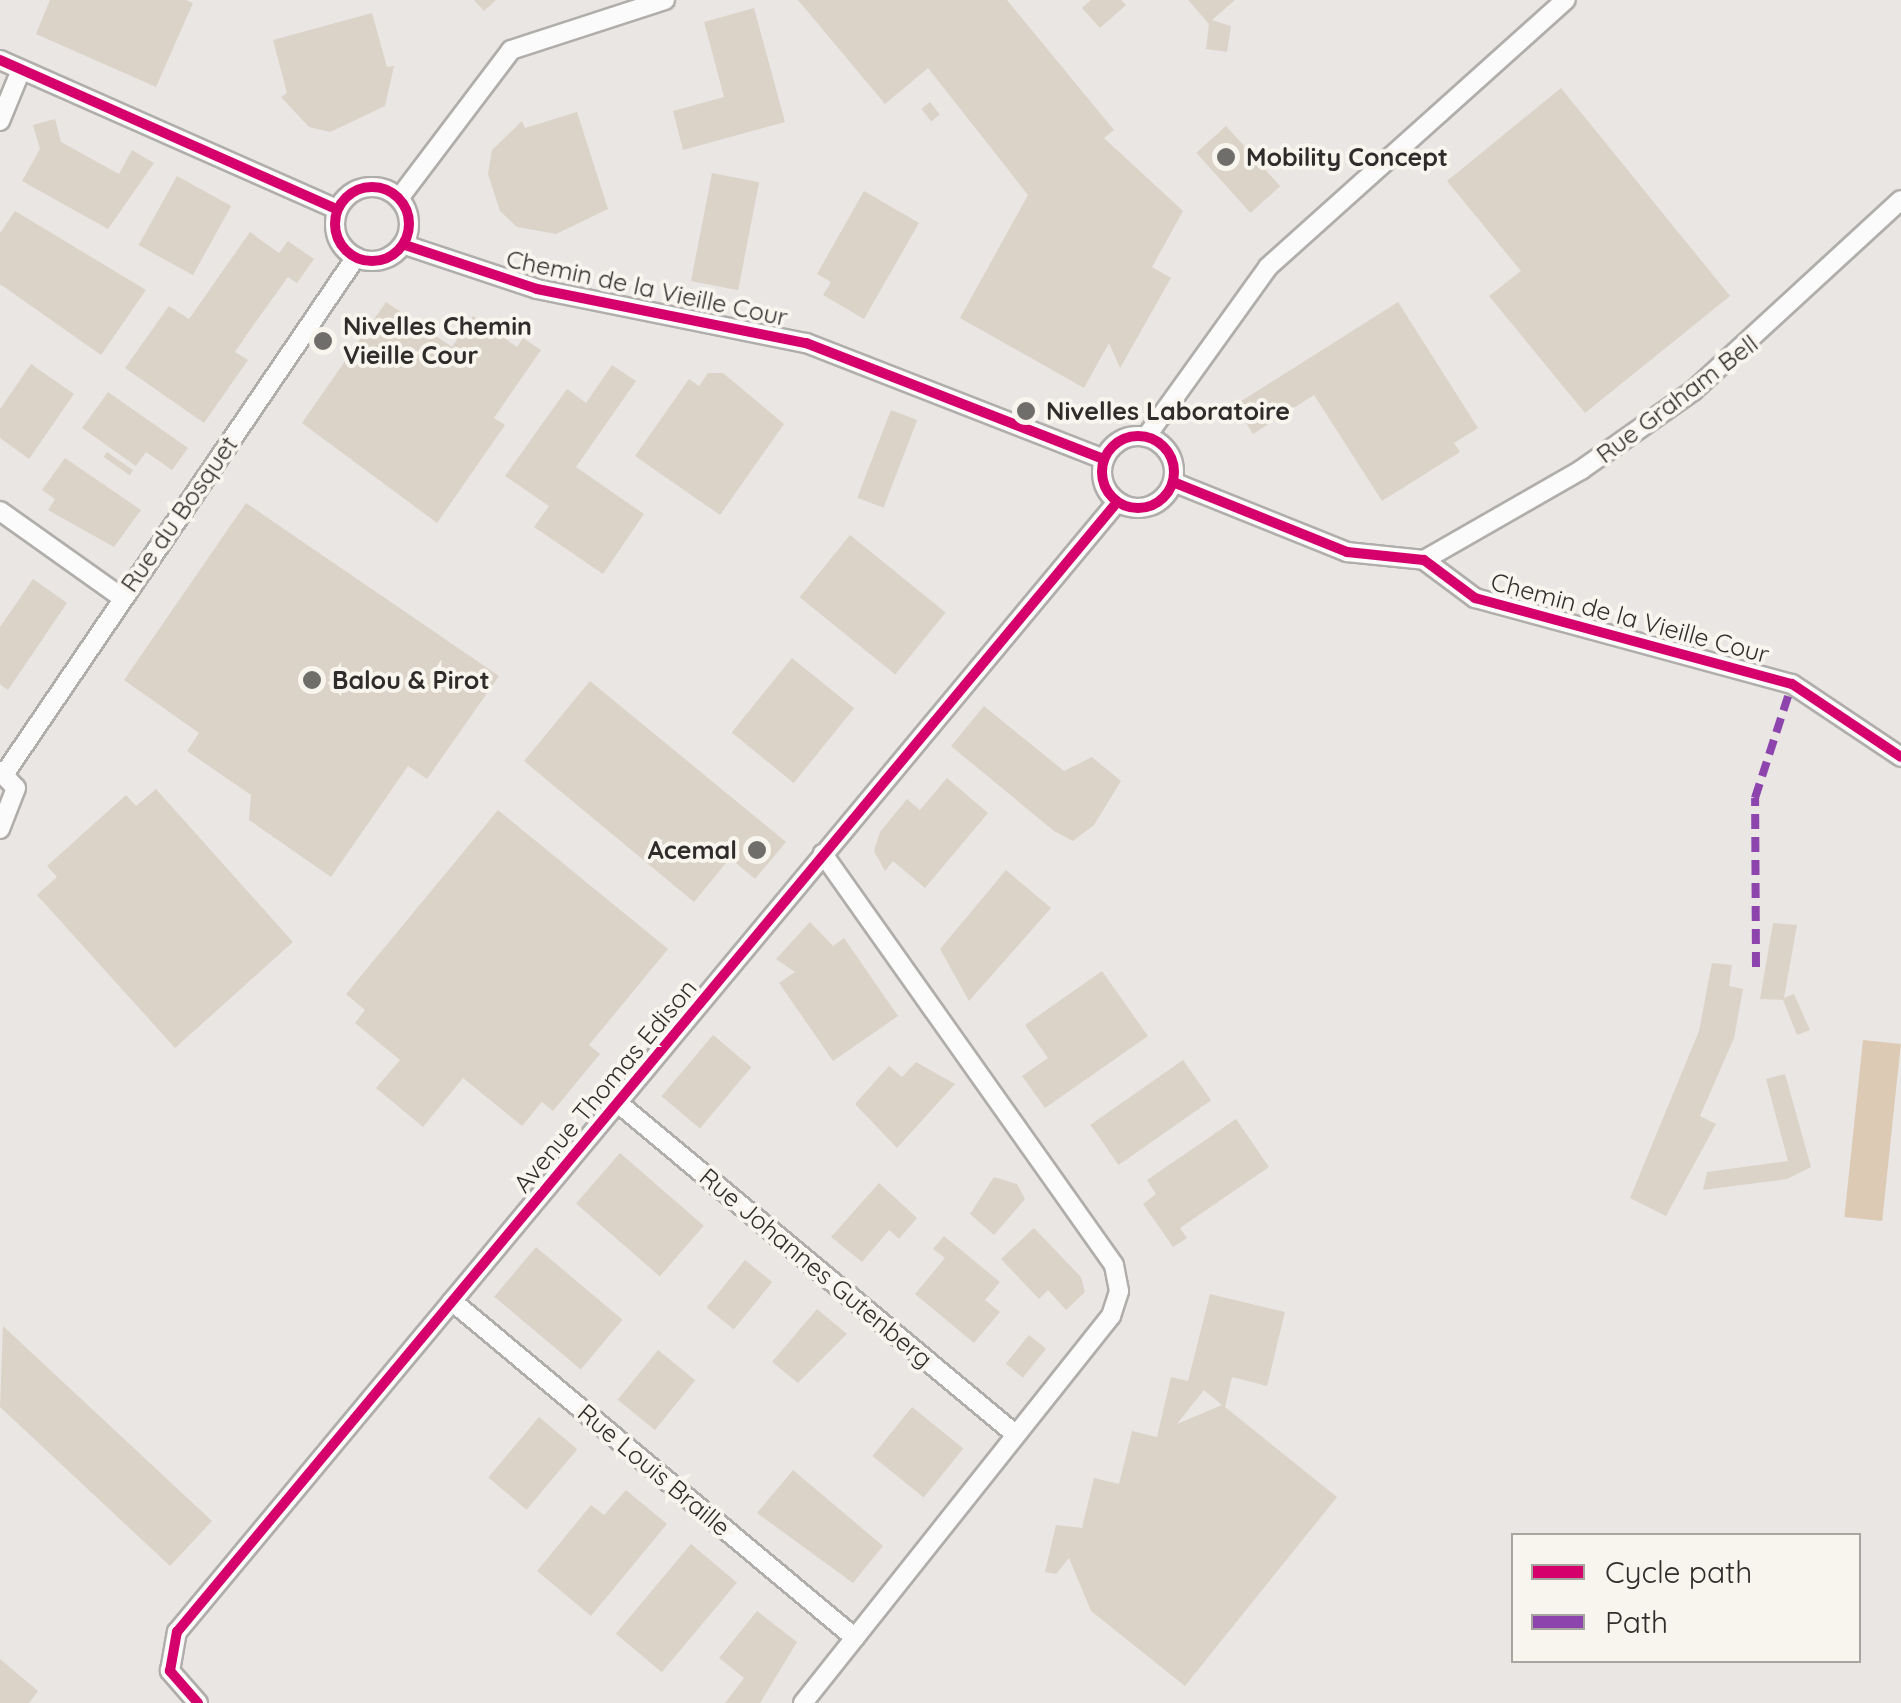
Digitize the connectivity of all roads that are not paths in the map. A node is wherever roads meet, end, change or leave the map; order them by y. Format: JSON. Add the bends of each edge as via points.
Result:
{"nodes":[{"id":1,"x":664,"y":0,"type":"edge"},
{"id":2,"x":1566,"y":0,"type":"edge"},
{"id":3,"x":0,"y":60,"type":"edge"},
{"id":4,"x":21,"y":70,"type":"junction"},
{"id":5,"x":0,"y":122,"type":"edge"},
{"id":6,"x":400,"y":197,"type":"junction"},
{"id":7,"x":1901,"y":200,"type":"edge"},
{"id":8,"x":337,"y":209,"type":"junction"},
{"id":9,"x":405,"y":245,"type":"junction"},
{"id":10,"x":356,"y":257,"type":"junction"},
{"id":11,"x":1146,"y":437,"type":"junction"},
{"id":12,"x":1104,"y":459,"type":"junction"},
{"id":13,"x":1173,"y":482,"type":"junction"},
{"id":14,"x":1117,"y":502,"type":"junction"},
{"id":15,"x":0,"y":511,"type":"edge"},
{"id":16,"x":1424,"y":560,"type":"junction"},
{"id":17,"x":121,"y":597,"type":"junction"},
{"id":18,"x":1901,"y":758,"type":"edge"},
{"id":19,"x":2,"y":772,"type":"edge"},
{"id":20,"x":0,"y":829,"type":"edge"},
{"id":21,"x":823,"y":854,"type":"junction"},
{"id":22,"x":618,"y":1103,"type":"junction"},
{"id":23,"x":452,"y":1301,"type":"junction"},
{"id":24,"x":1015,"y":1434,"type":"junction"},
{"id":25,"x":855,"y":1638,"type":"junction"},
{"id":26,"x":198,"y":1703,"type":"edge"},
{"id":27,"x":803,"y":1703,"type":"edge"}],
"edges":[{"from":1,"to":6,"type":"street","via":[[511,50]]},
{"from":2,"to":11,"type":"street","via":[[1268,267]]},
{"from":3,"to":4,"type":"street"},
{"from":4,"to":5,"type":"street"},
{"from":4,"to":8,"type":"street"},
{"from":6,"to":8,"type":"street","via":[[365,188]]},
{"from":6,"to":9,"type":"street"},
{"from":7,"to":16,"type":"street","name":"Rue Graham Bell","via":[[1694,391],[1582,470]]},
{"from":8,"to":10,"type":"street","via":[[338,241]]},
{"from":9,"to":10,"type":"street","via":[[374,262]]},
{"from":9,"to":12,"type":"street","name":"Chemin de la Vieille Cour","via":[[536,289],[806,343]]},
{"from":10,"to":17,"type":"street","name":"Rue du Bosquet"},
{"from":11,"to":12,"type":"street","via":[[1121,440]]},
{"from":11,"to":13,"type":"street","via":[[1171,457]]},
{"from":12,"to":14,"type":"street","via":[[1104,484]]},
{"from":13,"to":14,"type":"street","via":[[1149,507]]},
{"from":13,"to":16,"type":"street","via":[[1347,552]]},
{"from":14,"to":21,"type":"street","name":"Avenue Thomas Edison"},
{"from":15,"to":17,"type":"street"},
{"from":16,"to":18,"type":"street","name":"Chemin de la Vieille Cour","via":[[1475,598],[1792,684]]},
{"from":17,"to":19,"type":"street","name":"Rue du Bosquet"},
{"from":19,"to":20,"type":"street","name":"Rue du Bosquet","via":[[16,808]]},
{"from":21,"to":22,"type":"street","name":"Avenue Thomas Edison"},
{"from":21,"to":24,"type":"street","via":[[1114,1266],[1110,1316]]},
{"from":22,"to":23,"type":"street","name":"Avenue Thomas Edison"},
{"from":22,"to":24,"type":"street","name":"Rue Johannes Gutenberg"},
{"from":23,"to":25,"type":"street","name":"Rue Louis Braille"},
{"from":23,"to":26,"type":"street","name":"Avenue Thomas Edison","via":[[177,1632],[170,1671]]},
{"from":24,"to":25,"type":"street"},
{"from":25,"to":27,"type":"street"}]}
